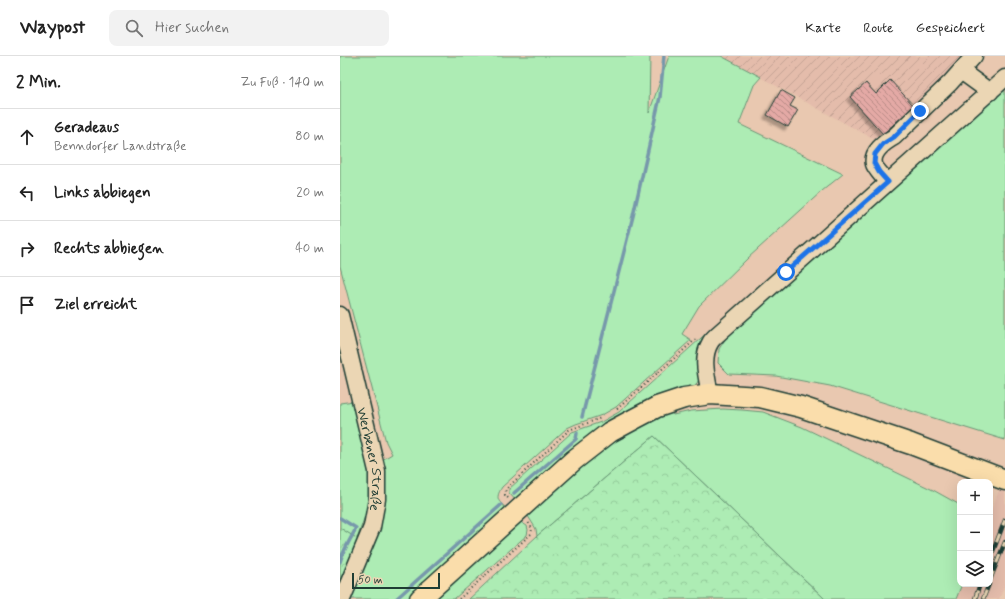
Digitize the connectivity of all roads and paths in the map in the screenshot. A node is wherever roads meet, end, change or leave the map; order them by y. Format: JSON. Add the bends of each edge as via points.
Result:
{"nodes":[{"id":1,"x":974,"y":56,"type":"edge"},
{"id":2,"x":961,"y":71,"type":"junction"},
{"id":3,"x":1005,"y":78,"type":"edge"},
{"id":4,"x":990,"y":92,"type":"junction"},
{"id":5,"x":888,"y":182,"type":"junction"},
{"id":6,"x":340,"y":315,"type":"edge"},
{"id":7,"x":697,"y":337,"type":"dead end"},
{"id":8,"x":710,"y":394,"type":"junction"},
{"id":9,"x":616,"y":410,"type":"dead end"},
{"id":10,"x":606,"y":416,"type":"dead end"},
{"id":11,"x":1005,"y":480,"type":"edge"},
{"id":12,"x":520,"y":510,"type":"junction"},
{"id":13,"x":342,"y":599,"type":"edge"},
{"id":14,"x":420,"y":599,"type":"edge"},
{"id":15,"x":459,"y":599,"type":"edge"}],
"edges":[{"from":1,"to":2,"type":"street"},
{"from":2,"to":4,"type":"street"},
{"from":2,"to":5,"type":"street","via":[[875,154],[874,163]]},
{"from":3,"to":4,"type":"street"},
{"from":4,"to":5,"type":"street"},
{"from":5,"to":8,"type":"street","via":[[710,343],[705,356]]},
{"from":6,"to":13,"type":"street","name":"Werbener Straße","via":[[377,471],[377,499],[372,527]]},
{"from":7,"to":9,"type":"path"},
{"from":8,"to":11,"type":"main road","via":[[760,397],[801,407],[911,444]]},
{"from":8,"to":12,"type":"main road","via":[[684,398],[657,407],[610,432],[574,460]]},
{"from":10,"to":12,"type":"path","via":[[570,430],[506,489],[505,495]]},
{"from":12,"to":14,"type":"main road"},
{"from":12,"to":15,"type":"path","via":[[532,529],[531,534]]}]}
